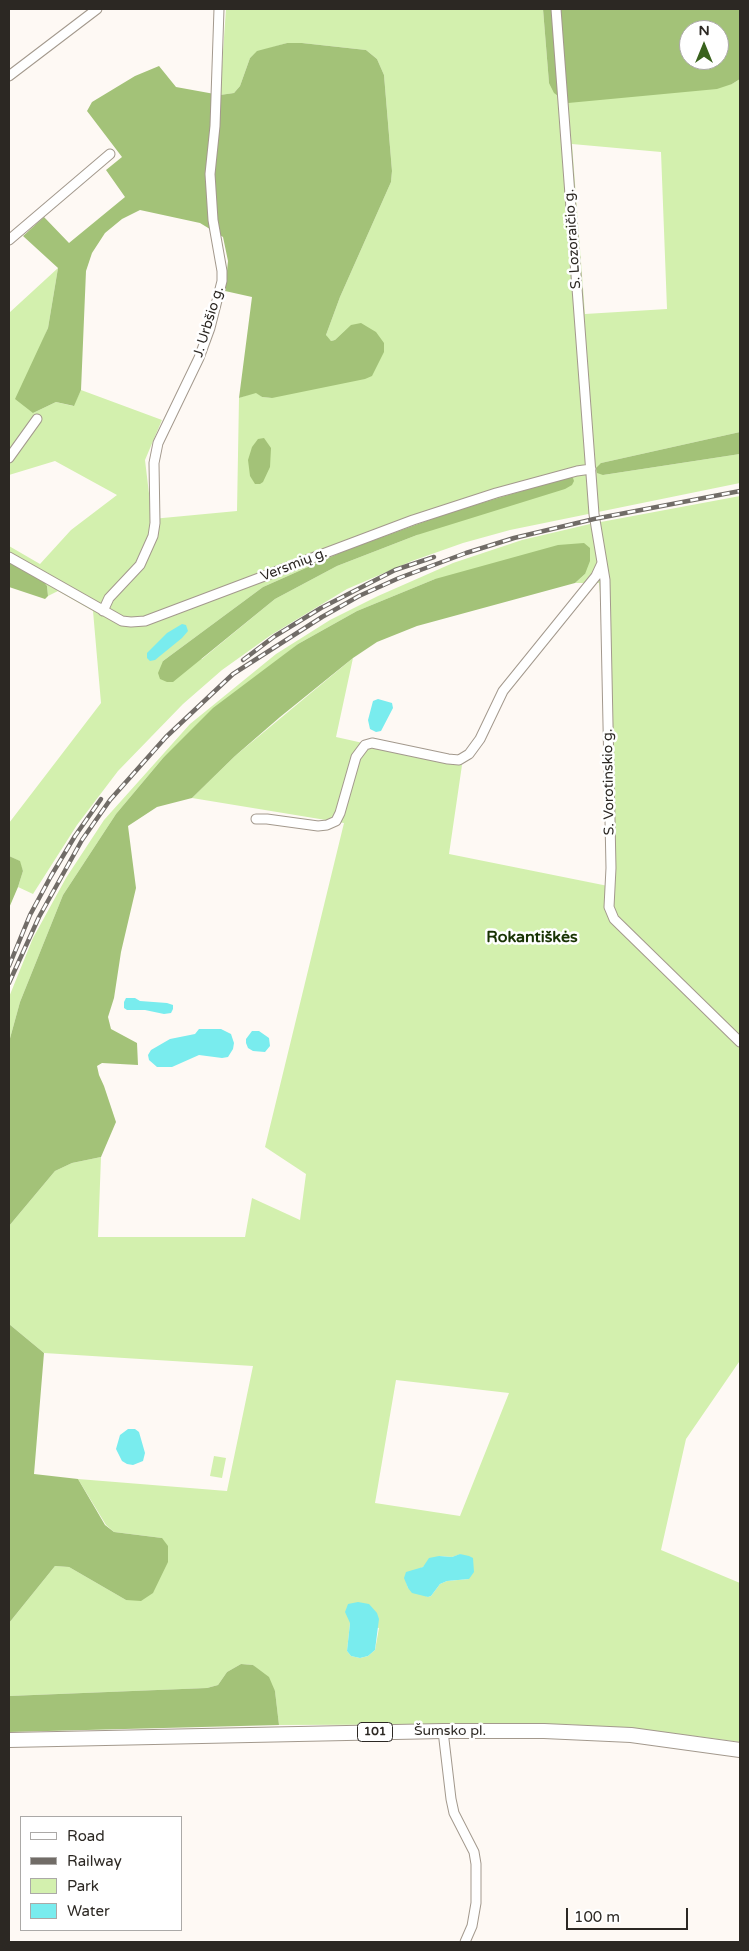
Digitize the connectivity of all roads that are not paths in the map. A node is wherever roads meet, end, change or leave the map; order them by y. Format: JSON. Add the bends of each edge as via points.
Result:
{"nodes":[{"id":1,"x":97,"y":9,"type":"edge"},
{"id":2,"x":219,"y":9,"type":"edge"},
{"id":3,"x":556,"y":9,"type":"edge"},
{"id":4,"x":9,"y":76,"type":"edge"},
{"id":5,"x":110,"y":154,"type":"dead end"},
{"id":6,"x":9,"y":240,"type":"edge"},
{"id":7,"x":37,"y":419,"type":"dead end"},
{"id":8,"x":9,"y":458,"type":"edge"},
{"id":9,"x":591,"y":469,"type":"junction"},
{"id":10,"x":9,"y":557,"type":"edge"},
{"id":11,"x":602,"y":563,"type":"junction"},
{"id":12,"x":103,"y":611,"type":"junction"},
{"id":13,"x":256,"y":820,"type":"dead end"},
{"id":14,"x":740,"y":1042,"type":"edge"},
{"id":15,"x":443,"y":1731,"type":"junction"},
{"id":16,"x":9,"y":1740,"type":"edge"},
{"id":17,"x":740,"y":1750,"type":"edge"},
{"id":18,"x":465,"y":1942,"type":"edge"}],
"edges":[{"from":1,"to":4,"type":"street"},
{"from":2,"to":12,"type":"street","name":"J. Urbšio g.","via":[[210,174],[222,281],[200,358],[158,443],[154,463],[156,523],[153,536],[140,565],[109,598]]},
{"from":3,"to":9,"type":"street","name":"S. Lozoraičio g."},
{"from":5,"to":6,"type":"street"},
{"from":7,"to":8,"type":"street"},
{"from":9,"to":11,"type":"street","name":"S. Vorotinskio g."},
{"from":9,"to":12,"type":"street","name":"Versmių g.","via":[[496,493],[413,520],[145,621],[122,621]]},
{"from":10,"to":12,"type":"street","name":"Versmių g."},
{"from":11,"to":13,"type":"street","via":[[596,576],[503,691],[480,740],[469,754],[459,760],[448,759],[372,743],[356,757],[336,821],[318,826]]},
{"from":11,"to":14,"type":"street","name":"S. Vorotinskio g.","via":[[611,868],[609,907],[614,919]]},
{"from":15,"to":16,"type":"main road","name":"Šumsko pl.","number":"101"},
{"from":15,"to":17,"type":"main road","name":"Šumsko pl.","number":"101","via":[[631,1735]]},
{"from":15,"to":18,"type":"street","via":[[454,1813],[474,1852],[476,1864],[476,1903]]}]}
